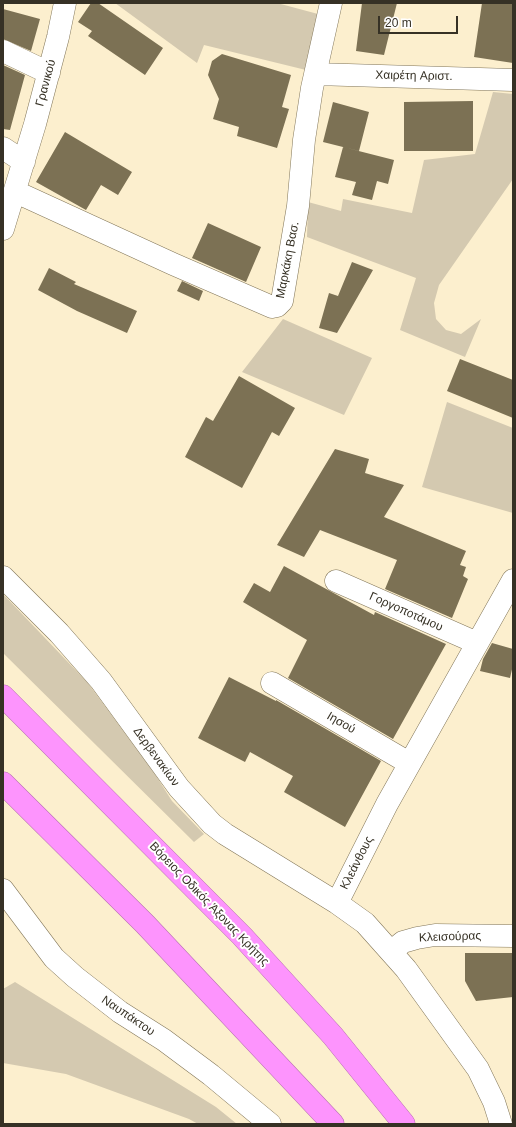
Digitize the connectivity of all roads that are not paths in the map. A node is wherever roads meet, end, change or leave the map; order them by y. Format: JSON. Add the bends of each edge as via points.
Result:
{"nodes":[{"id":1,"x":65,"y":3,"type":"edge"},
{"id":2,"x":331,"y":3,"type":"edge"},
{"id":3,"x":3,"y":51,"type":"edge"},
{"id":4,"x":49,"y":73,"type":"junction"},
{"id":5,"x":315,"y":74,"type":"junction"},
{"id":6,"x":513,"y":80,"type":"edge"},
{"id":7,"x":3,"y":148,"type":"edge"},
{"id":8,"x":24,"y":162,"type":"junction"},
{"id":9,"x":16,"y":192,"type":"junction"},
{"id":10,"x":3,"y":229,"type":"edge"},
{"id":11,"x":3,"y":577,"type":"edge"},
{"id":12,"x":513,"y":580,"type":"edge"},
{"id":13,"x":336,"y":581,"type":"dead end"},
{"id":14,"x":477,"y":643,"type":"junction"},
{"id":15,"x":272,"y":683,"type":"dead end"},
{"id":16,"x":3,"y":696,"type":"edge"},
{"id":17,"x":409,"y":763,"type":"junction"},
{"id":18,"x":3,"y":783,"type":"edge"},
{"id":19,"x":3,"y":890,"type":"edge"},
{"id":20,"x":337,"y":903,"type":"junction"},
{"id":21,"x":513,"y":936,"type":"edge"},
{"id":22,"x":392,"y":951,"type":"junction"},
{"id":23,"x":270,"y":1124,"type":"edge"},
{"id":24,"x":333,"y":1124,"type":"edge"},
{"id":25,"x":404,"y":1124,"type":"edge"},
{"id":26,"x":501,"y":1124,"type":"edge"}],
"edges":[{"from":1,"to":4,"type":"street","name":"Γρανικού"},
{"from":2,"to":5,"type":"street","name":"Μαρκάκη Βασ."},
{"from":3,"to":4,"type":"street"},
{"from":4,"to":8,"type":"street","name":"Γρανικού"},
{"from":5,"to":6,"type":"street","name":"Χαιρέτη Αριστ."},
{"from":5,"to":9,"type":"street","name":"Μαρκάκη Βασ.","via":[[304,140],[298,206],[282,301],[277,306],[173,264]]},
{"from":7,"to":8,"type":"street"},
{"from":8,"to":9,"type":"street","name":"Γρανικού"},
{"from":9,"to":10,"type":"street","name":"Γρανικού"},
{"from":11,"to":20,"type":"street","name":"Δερβενακίων","via":[[59,633],[101,681],[179,788],[212,824]]},
{"from":12,"to":14,"type":"street","name":"Κλεάνθους"},
{"from":13,"to":14,"type":"street","name":"Γοργοποτάμου"},
{"from":14,"to":17,"type":"street","name":"Κλεάνθους"},
{"from":15,"to":17,"type":"street","name":"Ιησού"},
{"from":16,"to":25,"type":"highway","name":"Βόρειος Οδικός Άξονας Κρήτης","via":[[242,936],[333,1036]]},
{"from":17,"to":20,"type":"street","name":"Κλεάνθους"},
{"from":18,"to":24,"type":"highway","via":[[145,924]]},
{"from":19,"to":23,"type":"street","name":"Ναυπάκτου","via":[[54,958],[75,977],[120,1012],[164,1040],[211,1075]]},
{"from":20,"to":22,"type":"street","name":"Κλεάνθους","via":[[365,923]]},
{"from":21,"to":22,"type":"street","name":"Κλεισούρας","via":[[417,938],[403,942]]},
{"from":22,"to":26,"type":"street","name":"Κλεάνθους","via":[[478,1068]]}]}
